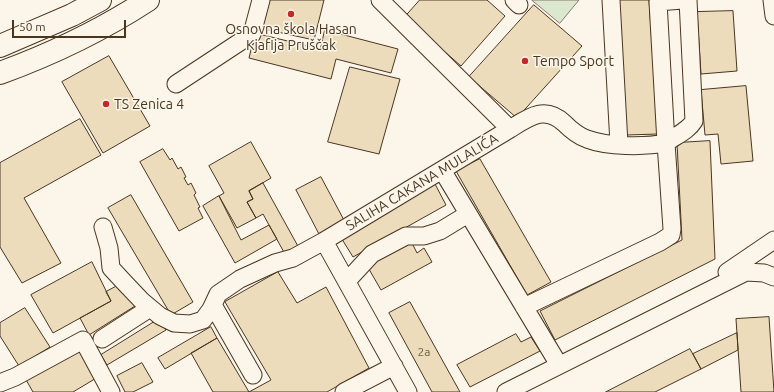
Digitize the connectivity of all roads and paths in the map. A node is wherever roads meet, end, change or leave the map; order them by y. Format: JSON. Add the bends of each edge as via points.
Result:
{"nodes":[{"id":1,"x":100,"y":0,"type":"edge"},
{"id":2,"x":148,"y":0,"type":"edge"},
{"id":3,"x":261,"y":0,"type":"edge"},
{"id":4,"x":380,"y":0,"type":"edge"},
{"id":5,"x":611,"y":0,"type":"edge"},
{"id":6,"x":682,"y":0,"type":"edge"},
{"id":7,"x":688,"y":0,"type":"edge"},
{"id":8,"x":772,"y":0,"type":"edge"},
{"id":9,"x":774,"y":7,"type":"edge"},
{"id":10,"x":774,"y":16,"type":"edge"},
{"id":11,"x":0,"y":46,"type":"edge"},
{"id":12,"x":0,"y":72,"type":"edge"},
{"id":13,"x":176,"y":84,"type":"dead end"},
{"id":14,"x":510,"y":129,"type":"junction"},
{"id":15,"x":666,"y":143,"type":"junction"},
{"id":16,"x":619,"y":144,"type":"junction"},
{"id":17,"x":442,"y":170,"type":"junction"},
{"id":18,"x":468,"y":214,"type":"junction"},
{"id":19,"x":103,"y":227,"type":"dead end"},
{"id":20,"x":324,"y":241,"type":"junction"},
{"id":21,"x":774,"y":241,"type":"edge"},
{"id":22,"x":774,"y":272,"type":"edge"},
{"id":23,"x":774,"y":277,"type":"edge"},
{"id":24,"x":346,"y":281,"type":"junction"},
{"id":25,"x":700,"y":294,"type":"junction"},
{"id":26,"x":213,"y":305,"type":"junction"},
{"id":27,"x":524,"y":307,"type":"junction"},
{"id":28,"x":150,"y":308,"type":"junction"},
{"id":29,"x":102,"y":339,"type":"dead end"},
{"id":30,"x":559,"y":365,"type":"junction"},
{"id":31,"x":394,"y":366,"type":"junction"},
{"id":32,"x":253,"y":375,"type":"dead end"},
{"id":33,"x":0,"y":383,"type":"edge"},
{"id":34,"x":111,"y":392,"type":"edge"},
{"id":35,"x":344,"y":392,"type":"edge"},
{"id":36,"x":408,"y":392,"type":"edge"},
{"id":37,"x":506,"y":392,"type":"edge"}],
"edges":[{"from":1,"to":11,"type":"main road"},
{"from":2,"to":12,"type":"main road","via":[[86,36],[37,59]]},
{"from":3,"to":13,"type":"street","via":[[252,34]]},
{"from":4,"to":14,"type":"street","name":"SALIHA CAKANA MULALIĆA"},
{"from":5,"to":16,"type":"street"},
{"from":6,"to":15,"type":"street","via":[[658,2]]},
{"from":7,"to":15,"type":"street","via":[[694,121],[689,128]]},
{"from":8,"to":9,"type":"street"},
{"from":9,"to":10,"type":"street"},
{"from":14,"to":16,"type":"street","via":[[526,118],[552,114],[573,132],[587,139]]},
{"from":14,"to":17,"type":"street","name":"SALIHA CAKANA MULALIĆA"},
{"from":15,"to":16,"type":"street","via":[[649,146]]},
{"from":15,"to":27,"type":"street","via":[[671,235]]},
{"from":17,"to":18,"type":"street"},
{"from":17,"to":20,"type":"street","name":"SALIHA CAKANA MULALIĆA"},
{"from":18,"to":24,"type":"street","via":[[440,231],[424,236],[406,236],[372,254]]},
{"from":18,"to":27,"type":"street"},
{"from":19,"to":28,"type":"street","name":"SALIHA CAKANA MULALIĆA","via":[[111,268]]},
{"from":20,"to":24,"type":"street"},
{"from":20,"to":26,"type":"street","name":"SALIHA CAKANA MULALIĆA","via":[[293,258],[240,279],[218,294]]},
{"from":21,"to":22,"type":"street","via":[[771,261]]},
{"from":21,"to":25,"type":"street","via":[[736,265]]},
{"from":23,"to":25,"type":"street","via":[[764,273],[746,272]]},
{"from":24,"to":31,"type":"street"},
{"from":25,"to":30,"type":"street"},
{"from":26,"to":28,"type":"street","name":"SALIHA CAKANA MULALIĆA","via":[[203,320],[190,324],[174,323]]},
{"from":26,"to":32,"type":"street"},
{"from":27,"to":30,"type":"street"},
{"from":28,"to":29,"type":"street"},
{"from":30,"to":37,"type":"street"},
{"from":31,"to":35,"type":"street"},
{"from":31,"to":36,"type":"street"},
{"from":33,"to":34,"type":"street","via":[[83,340]]}]}
